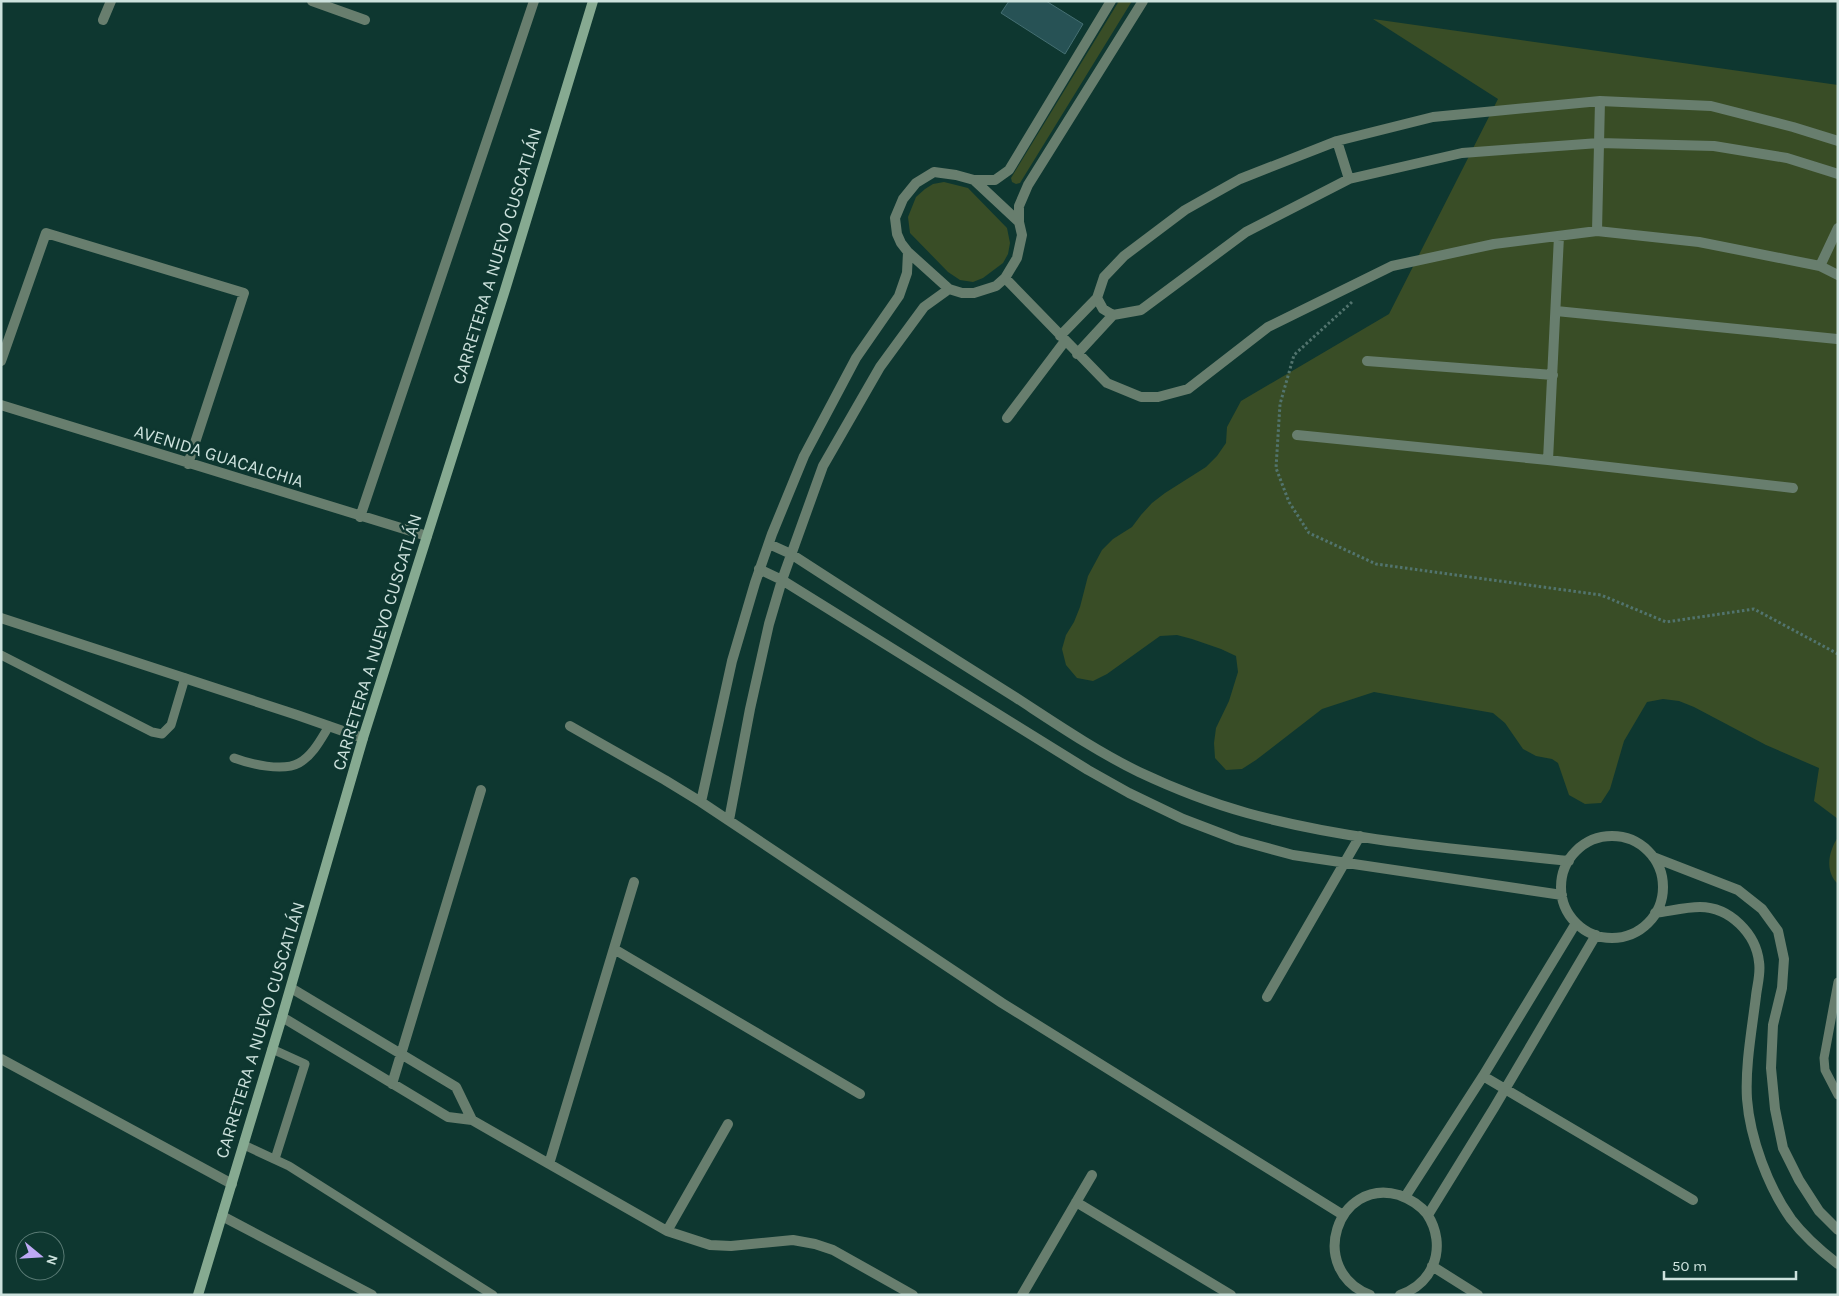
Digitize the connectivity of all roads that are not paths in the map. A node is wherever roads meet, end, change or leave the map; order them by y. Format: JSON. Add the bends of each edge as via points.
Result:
{"nodes":[{"id":1,"x":111,"y":1,"type":"edge"},
{"id":2,"x":312,"y":1,"type":"edge"},
{"id":3,"x":534,"y":1,"type":"edge"},
{"id":4,"x":593,"y":1,"type":"edge"},
{"id":5,"x":1111,"y":1,"type":"edge"},
{"id":6,"x":1143,"y":1,"type":"edge"},
{"id":7,"x":103,"y":20,"type":"dead end"},
{"id":8,"x":365,"y":20,"type":"dead end"},
{"id":9,"x":1600,"y":101,"type":"junction"},
{"id":10,"x":1337,"y":141,"type":"junction"},
{"id":11,"x":1838,"y":141,"type":"edge"},
{"id":12,"x":1599,"y":143,"type":"junction"},
{"id":13,"x":1838,"y":174,"type":"edge"},
{"id":14,"x":1349,"y":179,"type":"junction"},
{"id":15,"x":974,"y":180,"type":"junction"},
{"id":16,"x":1019,"y":222,"type":"junction"},
{"id":17,"x":1838,"y":228,"type":"edge"},
{"id":18,"x":1597,"y":231,"type":"junction"},
{"id":19,"x":1559,"y":236,"type":"junction"},
{"id":20,"x":908,"y":252,"type":"junction"},
{"id":21,"x":1820,"y":266,"type":"junction"},
{"id":22,"x":1838,"y":275,"type":"edge"},
{"id":23,"x":1005,"y":278,"type":"junction"},
{"id":24,"x":949,"y":289,"type":"junction"},
{"id":25,"x":1097,"y":298,"type":"junction"},
{"id":26,"x":1556,"y":311,"type":"junction"},
{"id":27,"x":1113,"y":315,"type":"junction"},
{"id":28,"x":1062,"y":338,"type":"junction"},
{"id":29,"x":1837,"y":339,"type":"edge"},
{"id":30,"x":1077,"y":354,"type":"junction"},
{"id":31,"x":1368,"y":361,"type":"dead end"},
{"id":32,"x":1,"y":362,"type":"edge"},
{"id":33,"x":1553,"y":374,"type":"junction"},
{"id":34,"x":1,"y":405,"type":"edge"},
{"id":35,"x":1007,"y":418,"type":"dead end"},
{"id":36,"x":1297,"y":435,"type":"dead end"},
{"id":37,"x":1548,"y":460,"type":"junction"},
{"id":38,"x":188,"y":464,"type":"junction"},
{"id":39,"x":1793,"y":488,"type":"dead end"},
{"id":40,"x":360,"y":517,"type":"junction"},
{"id":41,"x":427,"y":536,"type":"junction"},
{"id":42,"x":769,"y":544,"type":"junction"},
{"id":43,"x":791,"y":554,"type":"junction"},
{"id":44,"x":759,"y":569,"type":"junction"},
{"id":45,"x":782,"y":580,"type":"junction"},
{"id":46,"x":1,"y":618,"type":"edge"},
{"id":47,"x":1,"y":655,"type":"edge"},
{"id":48,"x":185,"y":678,"type":"junction"},
{"id":49,"x":329,"y":726,"type":"junction"},
{"id":50,"x":570,"y":726,"type":"dead end"},
{"id":51,"x":363,"y":738,"type":"junction"},
{"id":52,"x":234,"y":758,"type":"dead end"},
{"id":53,"x":481,"y":790,"type":"dead end"},
{"id":54,"x":701,"y":802,"type":"junction"},
{"id":55,"x":729,"y":820,"type":"junction"},
{"id":56,"x":1360,"y":836,"type":"junction"},
{"id":57,"x":1653,"y":857,"type":"junction"},
{"id":58,"x":1569,"y":861,"type":"junction"},
{"id":59,"x":1344,"y":862,"type":"junction"},
{"id":60,"x":634,"y":882,"type":"dead end"},
{"id":61,"x":1562,"y":895,"type":"junction"},
{"id":62,"x":1655,"y":913,"type":"junction"},
{"id":63,"x":1576,"y":923,"type":"junction"},
{"id":64,"x":1596,"y":936,"type":"junction"},
{"id":65,"x":614,"y":949,"type":"junction"},
{"id":66,"x":1838,"y":982,"type":"edge"},
{"id":67,"x":291,"y":988,"type":"junction"},
{"id":68,"x":1267,"y":997,"type":"dead end"},
{"id":69,"x":282,"y":1017,"type":"junction"},
{"id":70,"x":272,"y":1049,"type":"junction"},
{"id":71,"x":401,"y":1055,"type":"junction"},
{"id":72,"x":1,"y":1058,"type":"edge"},
{"id":73,"x":1483,"y":1076,"type":"junction"},
{"id":74,"x":392,"y":1084,"type":"junction"},
{"id":75,"x":1505,"y":1089,"type":"junction"},
{"id":76,"x":860,"y":1094,"type":"dead end"},
{"id":77,"x":1838,"y":1095,"type":"edge"},
{"id":78,"x":472,"y":1120,"type":"junction"},
{"id":79,"x":728,"y":1124,"type":"dead end"},
{"id":80,"x":244,"y":1145,"type":"junction"},
{"id":81,"x":275,"y":1159,"type":"junction"},
{"id":82,"x":549,"y":1164,"type":"junction"},
{"id":83,"x":1092,"y":1175,"type":"dead end"},
{"id":84,"x":232,"y":1184,"type":"junction"},
{"id":85,"x":1405,"y":1197,"type":"junction"},
{"id":86,"x":1693,"y":1200,"type":"dead end"},
{"id":87,"x":1076,"y":1202,"type":"junction"},
{"id":88,"x":1343,"y":1215,"type":"junction"},
{"id":89,"x":222,"y":1216,"type":"junction"},
{"id":90,"x":1428,"y":1216,"type":"junction"},
{"id":91,"x":1838,"y":1230,"type":"edge"},
{"id":92,"x":667,"y":1231,"type":"junction"},
{"id":93,"x":1838,"y":1264,"type":"edge"},
{"id":94,"x":1432,"y":1266,"type":"junction"},
{"id":95,"x":198,"y":1295,"type":"edge"},
{"id":96,"x":372,"y":1295,"type":"edge"},
{"id":97,"x":493,"y":1295,"type":"edge"},
{"id":98,"x":913,"y":1295,"type":"edge"},
{"id":99,"x":1022,"y":1295,"type":"edge"},
{"id":100,"x":1231,"y":1295,"type":"edge"},
{"id":101,"x":1370,"y":1295,"type":"edge"},
{"id":102,"x":1400,"y":1295,"type":"edge"},
{"id":103,"x":1478,"y":1295,"type":"edge"}],
"edges":[{"from":1,"to":7,"type":"street"},
{"from":2,"to":8,"type":"street"},
{"from":3,"to":40,"type":"street"},
{"from":4,"to":41,"type":"street","name":"CARRETERA A NUEVO CUSCATLÁN"},
{"from":5,"to":15,"type":"street","via":[[1009,170],[995,180]]},
{"from":6,"to":16,"type":"street","via":[[1028,185],[1020,206]]},
{"from":9,"to":10,"type":"street","via":[[1433,117]]},
{"from":9,"to":11,"type":"street","via":[[1711,106],[1793,126]]},
{"from":9,"to":12,"type":"street"},
{"from":10,"to":14,"type":"street"},
{"from":10,"to":25,"type":"street","via":[[1240,179],[1185,210],[1124,256],[1104,277]]},
{"from":12,"to":13,"type":"street","via":[[1714,146],[1787,158]]},
{"from":12,"to":14,"type":"street","via":[[1462,153]]},
{"from":12,"to":18,"type":"street"},
{"from":14,"to":27,"type":"street","via":[[1246,232],[1141,310]]},
{"from":15,"to":16,"type":"street"},
{"from":15,"to":20,"type":"street","via":[[934,172],[916,183],[903,199],[895,218],[897,234]]},
{"from":16,"to":23,"type":"street","via":[[1020,247]]},
{"from":17,"to":21,"type":"street"},
{"from":18,"to":19,"type":"street"},
{"from":18,"to":21,"type":"street","via":[[1700,242]]},
{"from":19,"to":26,"type":"street"},
{"from":19,"to":30,"type":"street","via":[[1494,244],[1392,266],[1268,327],[1188,389],[1158,397],[1140,397],[1107,383]]},
{"from":20,"to":24,"type":"street"},
{"from":20,"to":42,"type":"street","via":[[907,273],[898,296],[856,358],[804,456]]},
{"from":21,"to":22,"type":"street"},
{"from":23,"to":24,"type":"street","via":[[996,286],[974,293]]},
{"from":23,"to":28,"type":"street"},
{"from":24,"to":43,"type":"street","via":[[924,307],[880,367],[823,466]]},
{"from":25,"to":27,"type":"street","via":[[1103,309]]},
{"from":25,"to":28,"type":"street"},
{"from":26,"to":29,"type":"street"},
{"from":26,"to":33,"type":"street"},
{"from":27,"to":30,"type":"street"},
{"from":28,"to":30,"type":"street"},
{"from":28,"to":35,"type":"street"},
{"from":31,"to":33,"type":"street"},
{"from":32,"to":38,"type":"street","via":[[46,233],[244,293]]},
{"from":33,"to":37,"type":"street"},
{"from":34,"to":38,"type":"street","name":"AVENIDA GUACALCHIA"},
{"from":36,"to":37,"type":"street"},
{"from":37,"to":39,"type":"street"},
{"from":38,"to":40,"type":"street","name":"AVENIDA GUACALCHIA"},
{"from":40,"to":41,"type":"street","name":"AVENIDA GUACALCHIA"},
{"from":41,"to":51,"type":"street","name":"CARRETERA A NUEVO CUSCATLÁN"},
{"from":42,"to":43,"type":"street"},
{"from":42,"to":44,"type":"street"},
{"from":43,"to":45,"type":"street"},
{"from":43,"to":56,"type":"street","via":[[953,659],[1139,772],[1247,813]]},
{"from":44,"to":45,"type":"street"},
{"from":44,"to":54,"type":"street","via":[[732,661]]},
{"from":45,"to":55,"type":"street","via":[[754,690]]},
{"from":45,"to":59,"type":"street","via":[[1025,732],[1137,796],[1183,819],[1238,840],[1293,855]]},
{"from":46,"to":48,"type":"street"},
{"from":47,"to":48,"type":"lane","via":[[152,732],[162,734],[171,725]]},
{"from":48,"to":49,"type":"street"},
{"from":49,"to":51,"type":"street"},
{"from":49,"to":52,"type":"lane","via":[[314,750],[299,763],[284,767],[249,764]]},
{"from":50,"to":54,"type":"street"},
{"from":51,"to":67,"type":"street","name":"CARRETERA A NUEVO CUSCATLÁN"},
{"from":53,"to":71,"type":"street"},
{"from":54,"to":55,"type":"street"},
{"from":55,"to":88,"type":"street","via":[[1002,1003]]},
{"from":56,"to":58,"type":"street"},
{"from":56,"to":59,"type":"street"},
{"from":57,"to":58,"type":"street","via":[[1634,841],[1610,836],[1586,843]]},
{"from":57,"to":62,"type":"street","via":[[1663,885]]},
{"from":57,"to":91,"type":"street","via":[[1738,890],[1762,909],[1778,931],[1784,959],[1782,988],[1773,1025],[1771,1068],[1775,1109],[1783,1148],[1799,1180],[1819,1211]]},
{"from":58,"to":61,"type":"street","via":[[1563,872]]},
{"from":59,"to":61,"type":"street"},
{"from":59,"to":68,"type":"street"},
{"from":60,"to":65,"type":"street"},
{"from":61,"to":63,"type":"street","via":[[1566,910]]},
{"from":62,"to":64,"type":"street","via":[[1634,933],[1615,938]]},
{"from":62,"to":93,"type":"street","via":[[1702,907],[1724,912],[1742,926],[1754,943],[1760,963],[1747,1098],[1752,1136],[1769,1181],[1791,1219]]},
{"from":63,"to":64,"type":"street"},
{"from":63,"to":73,"type":"street"},
{"from":64,"to":75,"type":"street"},
{"from":65,"to":76,"type":"street"},
{"from":65,"to":82,"type":"street"},
{"from":66,"to":77,"type":"lane","via":[[1824,1058],[1825,1070]]},
{"from":67,"to":69,"type":"street","name":"CARRETERA A NUEVO CUSCATLÁN"},
{"from":67,"to":71,"type":"street"},
{"from":69,"to":70,"type":"street","name":"CARRETERA A NUEVO CUSCATLÁN"},
{"from":69,"to":74,"type":"street"},
{"from":70,"to":80,"type":"street","name":"CARRETERA A NUEVO CUSCATLÁN"},
{"from":70,"to":81,"type":"lane","via":[[304,1064]]},
{"from":71,"to":74,"type":"street"},
{"from":71,"to":78,"type":"street","via":[[456,1088]]},
{"from":72,"to":84,"type":"street"},
{"from":73,"to":75,"type":"street"},
{"from":73,"to":85,"type":"street"},
{"from":74,"to":78,"type":"street","via":[[448,1118]]},
{"from":75,"to":86,"type":"street"},
{"from":75,"to":90,"type":"street"},
{"from":78,"to":82,"type":"street"},
{"from":79,"to":92,"type":"street"},
{"from":80,"to":81,"type":"lane"},
{"from":80,"to":84,"type":"street","name":"CARRETERA A NUEVO CUSCATLÁN"},
{"from":81,"to":97,"type":"lane"},
{"from":82,"to":92,"type":"street"},
{"from":83,"to":87,"type":"street"},
{"from":84,"to":89,"type":"street","name":"CARRETERA A NUEVO CUSCATLÁN"},
{"from":85,"to":88,"type":"street","via":[[1383,1193],[1371,1195]]},
{"from":85,"to":90,"type":"street"},
{"from":87,"to":99,"type":"street"},
{"from":87,"to":100,"type":"street"},
{"from":88,"to":101,"type":"street","via":[[1335,1235],[1335,1256],[1351,1284]]},
{"from":89,"to":95,"type":"street","name":"CARRETERA A NUEVO CUSCATLÁN"},
{"from":89,"to":96,"type":"street"},
{"from":90,"to":94,"type":"street","via":[[1437,1245]]},
{"from":92,"to":98,"type":"street","via":[[710,1245],[793,1240],[815,1244],[833,1250]]},
{"from":94,"to":102,"type":"street","via":[[1420,1283]]},
{"from":94,"to":103,"type":"street"}]}
